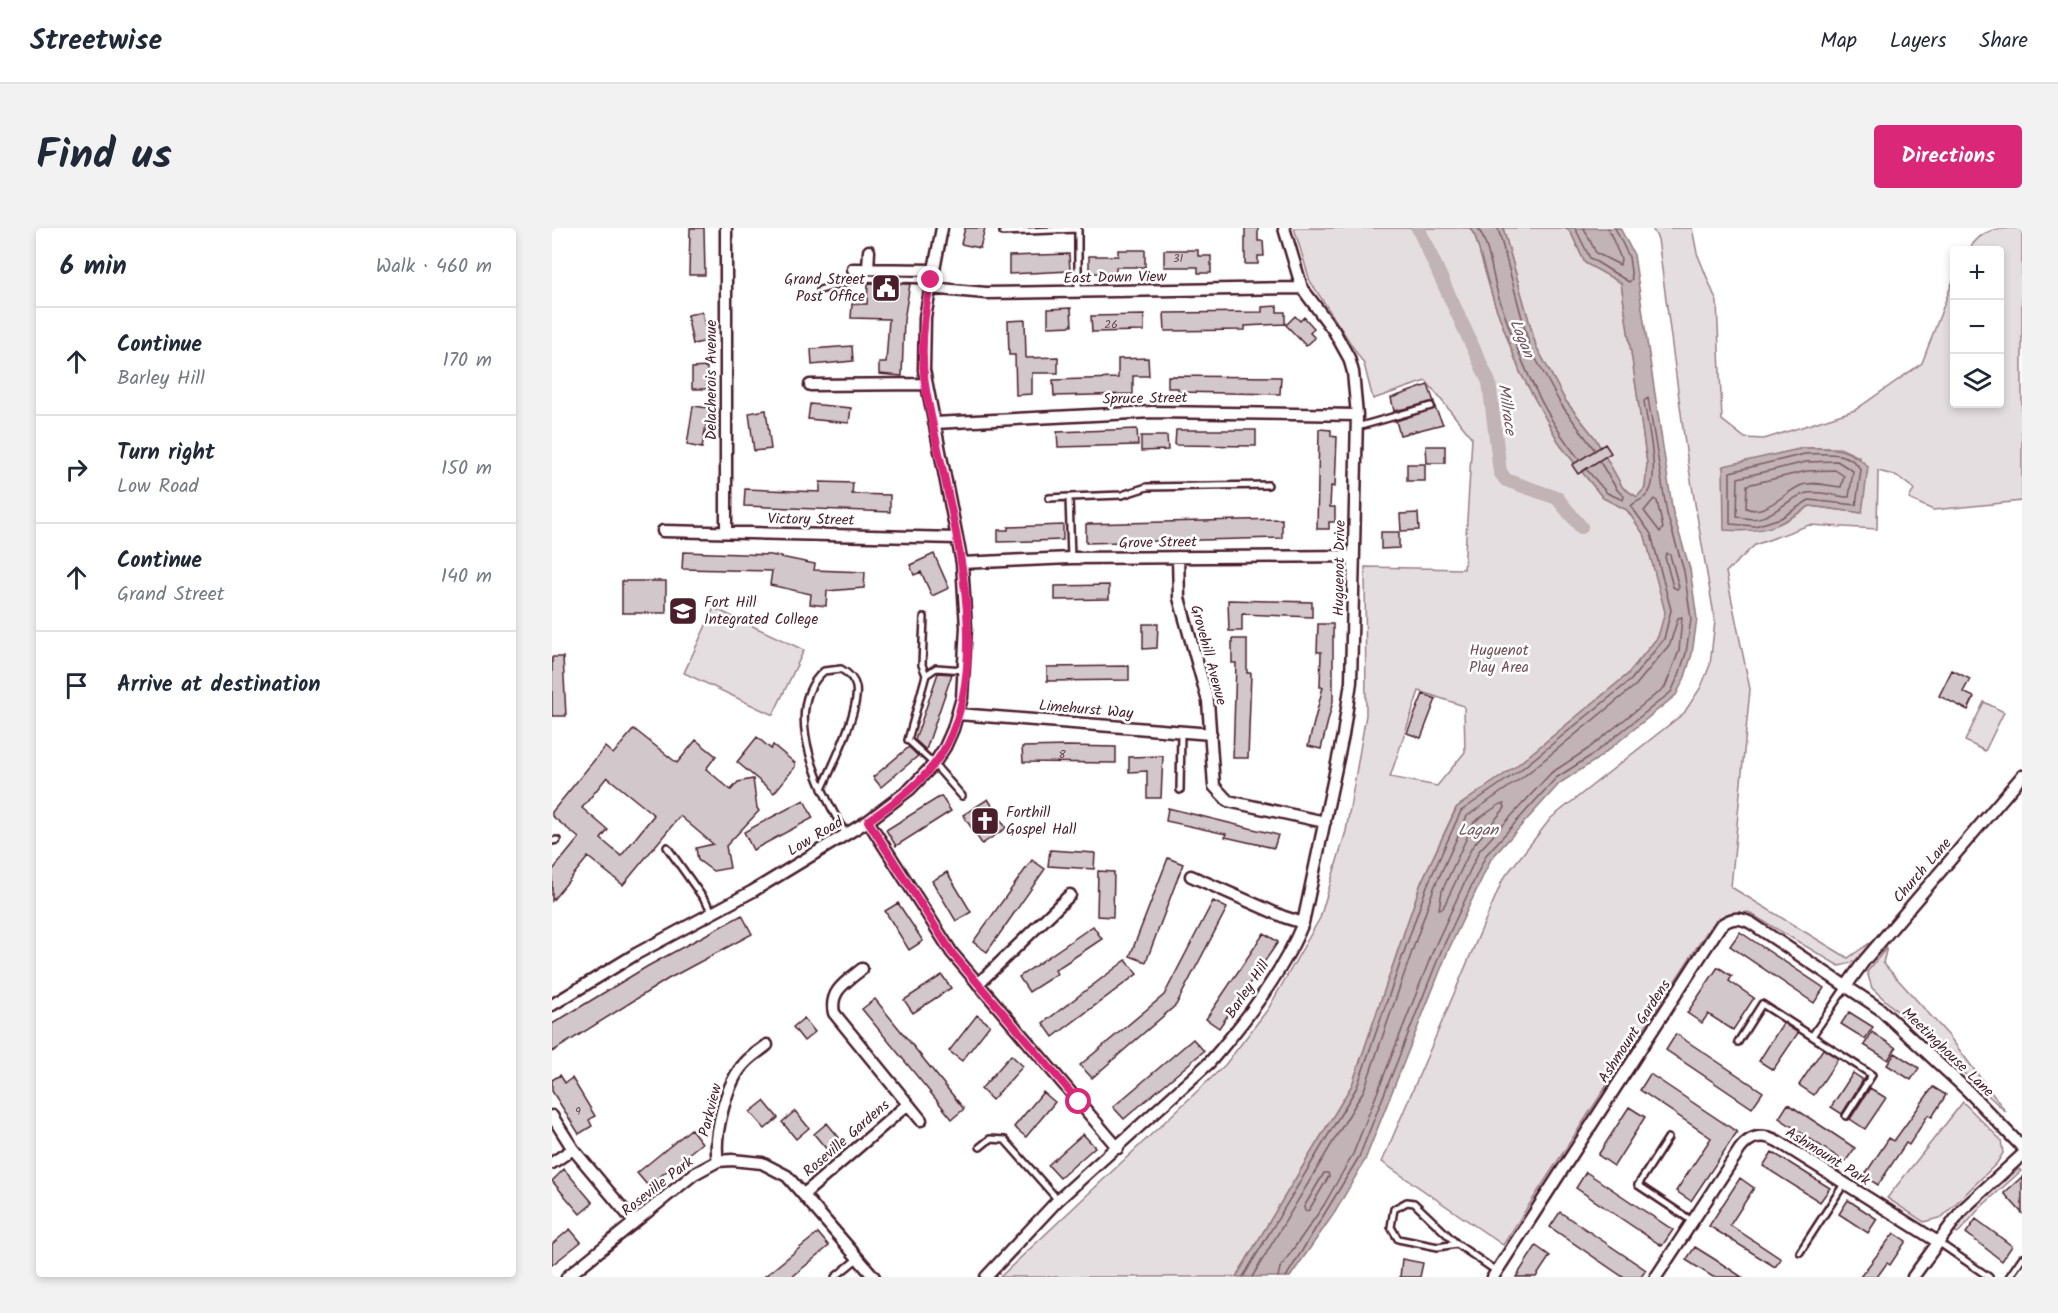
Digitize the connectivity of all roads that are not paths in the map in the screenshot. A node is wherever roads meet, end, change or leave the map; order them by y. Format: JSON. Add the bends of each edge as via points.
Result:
{"nodes":[{"id":1,"x":726,"y":228,"type":"edge"},
{"id":2,"x":942,"y":228,"type":"edge"},
{"id":3,"x":1284,"y":228,"type":"edge"},
{"id":4,"x":1003,"y":232,"type":"dead end"},
{"id":5,"x":869,"y":251,"type":"dead end"},
{"id":6,"x":853,"y":269,"type":"dead end"},
{"id":7,"x":867,"y":269,"type":"junction"},
{"id":8,"x":931,"y":279,"type":"junction"},
{"id":9,"x":1302,"y":288,"type":"junction"},
{"id":10,"x":820,"y":290,"type":"dead end"},
{"id":11,"x":1078,"y":292,"type":"junction"},
{"id":12,"x":925,"y":384,"type":"junction"},
{"id":13,"x":810,"y":385,"type":"dead end"},
{"id":14,"x":1431,"y":406,"type":"dead end"},
{"id":15,"x":1357,"y":421,"type":"junction"},
{"id":16,"x":934,"y":423,"type":"junction"},
{"id":17,"x":1268,"y":485,"type":"dead end"},
{"id":18,"x":1069,"y":497,"type":"junction"},
{"id":19,"x":1049,"y":498,"type":"dead end"},
{"id":20,"x":663,"y":531,"type":"dead end"},
{"id":21,"x":726,"y":532,"type":"junction"},
{"id":22,"x":957,"y":538,"type":"junction"},
{"id":23,"x":1354,"y":556,"type":"junction"},
{"id":24,"x":1178,"y":557,"type":"junction"},
{"id":25,"x":1071,"y":558,"type":"junction"},
{"id":26,"x":962,"y":563,"type":"junction"},
{"id":27,"x":924,"y":617,"type":"dead end"},
{"id":28,"x":965,"y":670,"type":"junction"},
{"id":29,"x":926,"y":675,"type":"junction"},
{"id":30,"x":958,"y":714,"type":"junction"},
{"id":31,"x":1181,"y":733,"type":"junction"},
{"id":32,"x":1211,"y":734,"type":"junction"},
{"id":33,"x":934,"y":764,"type":"junction"},
{"id":34,"x":2022,"y":776,"type":"edge"},
{"id":35,"x":822,"y":789,"type":"junction"},
{"id":36,"x":1180,"y":790,"type":"dead end"},
{"id":37,"x":962,"y":796,"type":"dead end"},
{"id":38,"x":868,"y":821,"type":"junction"},
{"id":39,"x":1325,"y":822,"type":"junction"},
{"id":40,"x":846,"y":834,"type":"junction"},
{"id":41,"x":667,"y":847,"type":"dead end"},
{"id":42,"x":1191,"y":876,"type":"dead end"},
{"id":43,"x":1070,"y":895,"type":"dead end"},
{"id":44,"x":713,"y":912,"type":"junction"},
{"id":45,"x":1303,"y":922,"type":"junction"},
{"id":46,"x":862,"y":969,"type":"dead end"},
{"id":47,"x":978,"y":984,"type":"junction"},
{"id":48,"x":1847,"y":985,"type":"junction"},
{"id":49,"x":552,"y":1005,"type":"edge"},
{"id":50,"x":1812,"y":1036,"type":"junction"},
{"id":51,"x":1738,"y":1042,"type":"dead end"},
{"id":52,"x":767,"y":1045,"type":"dead end"},
{"id":53,"x":908,"y":1104,"type":"junction"},
{"id":54,"x":552,"y":1116,"type":"edge"},
{"id":55,"x":1846,"y":1116,"type":"dead end"},
{"id":56,"x":921,"y":1120,"type":"dead end"},
{"id":57,"x":1668,"y":1138,"type":"dead end"},
{"id":58,"x":980,"y":1147,"type":"dead end"},
{"id":59,"x":2022,"y":1147,"type":"edge"},
{"id":60,"x":1118,"y":1148,"type":"junction"},
{"id":61,"x":573,"y":1149,"type":"junction"},
{"id":62,"x":2022,"y":1155,"type":"edge"},
{"id":63,"x":718,"y":1161,"type":"junction"},
{"id":64,"x":552,"y":1163,"type":"edge"},
{"id":65,"x":1844,"y":1184,"type":"junction"},
{"id":66,"x":804,"y":1194,"type":"junction"},
{"id":67,"x":1058,"y":1200,"type":"junction"},
{"id":68,"x":1692,"y":1221,"type":"junction"},
{"id":69,"x":634,"y":1222,"type":"junction"},
{"id":70,"x":1938,"y":1242,"type":"junction"},
{"id":71,"x":1457,"y":1244,"type":"junction"},
{"id":72,"x":1800,"y":1252,"type":"dead end"},
{"id":73,"x":858,"y":1257,"type":"junction"},
{"id":74,"x":2022,"y":1258,"type":"edge"},
{"id":75,"x":1495,"y":1274,"type":"edge"},
{"id":76,"x":567,"y":1277,"type":"edge"},
{"id":77,"x":835,"y":1277,"type":"edge"},
{"id":78,"x":874,"y":1277,"type":"edge"},
{"id":79,"x":986,"y":1277,"type":"edge"},
{"id":80,"x":1656,"y":1277,"type":"edge"},
{"id":81,"x":1913,"y":1277,"type":"edge"},
{"id":82,"x":1989,"y":1277,"type":"edge"},
{"id":83,"x":2009,"y":1277,"type":"edge"}],
"edges":[{"from":1,"to":21,"type":"street","name":"Delacherois Avenue"},
{"from":2,"to":8,"type":"street","name":"Low Road"},
{"from":3,"to":9,"type":"street","name":"Huguenot Drive"},
{"from":4,"to":11,"type":"lane","via":[[1078,230]]},
{"from":5,"to":7,"type":"street"},
{"from":6,"to":7,"type":"street","name":"East Down View"},
{"from":7,"to":8,"type":"street","name":"East Down View"},
{"from":8,"to":10,"type":"lane","via":[[859,278]]},
{"from":8,"to":11,"type":"street","name":"East Down View","via":[[986,292]]},
{"from":8,"to":12,"type":"street","name":"Low Road","via":[[923,347]]},
{"from":9,"to":11,"type":"street","name":"East Down View"},
{"from":9,"to":15,"type":"street","name":"Huguenot Drive","via":[[1349,358]]},
{"from":12,"to":13,"type":"street"},
{"from":12,"to":16,"type":"street","name":"Low Road"},
{"from":14,"to":15,"type":"lane"},
{"from":15,"to":16,"type":"street","name":"Spruce Street","via":[[1153,412]]},
{"from":15,"to":23,"type":"street","name":"Huguenot Drive"},
{"from":16,"to":22,"type":"street","name":"Low Road"},
{"from":17,"to":18,"type":"lane","via":[[1147,487],[1122,495]]},
{"from":18,"to":19,"type":"lane"},
{"from":18,"to":25,"type":"lane"},
{"from":20,"to":21,"type":"street","name":"Victory Street"},
{"from":21,"to":22,"type":"street","name":"Victory Street"},
{"from":22,"to":26,"type":"street","name":"Low Road"},
{"from":23,"to":24,"type":"street","name":"Grove Street"},
{"from":23,"to":39,"type":"street","name":"Huguenot Drive","via":[[1351,682]]},
{"from":24,"to":25,"type":"street","name":"Grove Street"},
{"from":24,"to":32,"type":"street","name":"Grovehill Avenue","via":[[1179,598],[1208,701]]},
{"from":25,"to":26,"type":"street","name":"Grove Street"},
{"from":26,"to":28,"type":"street","name":"Low Road"},
{"from":27,"to":29,"type":"lane","via":[[922,665]]},
{"from":28,"to":29,"type":"lane","via":[[936,668]]},
{"from":28,"to":30,"type":"street","name":"Low Road"},
{"from":29,"to":33,"type":"lane","via":[[908,740]]},
{"from":30,"to":31,"type":"street","name":"Limehurst Way"},
{"from":30,"to":33,"type":"street","name":"Low Road"},
{"from":31,"to":32,"type":"street","name":"Limehurst Way"},
{"from":31,"to":36,"type":"lane"},
{"from":32,"to":39,"type":"street","name":"Grovehill Avenue","via":[[1212,777],[1220,795],[1228,801]]},
{"from":33,"to":37,"type":"lane"},
{"from":33,"to":38,"type":"street","name":"Low Road","via":[[910,789]]},
{"from":34,"to":48,"type":"street","name":"Church Lane"},
{"from":35,"to":35,"type":"lane","via":[[805,735],[805,711],[816,678],[824,671],[841,669],[853,680],[856,695],[841,749]]},
{"from":35,"to":40,"type":"lane"},
{"from":38,"to":40,"type":"street","name":"Low Road"},
{"from":38,"to":47,"type":"street","via":[[952,953]]},
{"from":39,"to":45,"type":"street","name":"Huguenot Drive"},
{"from":40,"to":44,"type":"street","name":"Low Road"},
{"from":41,"to":44,"type":"lane"},
{"from":42,"to":45,"type":"street"},
{"from":43,"to":47,"type":"street"},
{"from":44,"to":49,"type":"street","name":"Low Road"},
{"from":45,"to":60,"type":"street","name":"Barley Hill","via":[[1293,945],[1231,1039]]},
{"from":46,"to":53,"type":"street","name":"Roseville Gardens","via":[[835,992],[834,1013]]},
{"from":47,"to":60,"type":"street"},
{"from":48,"to":50,"type":"lane"},
{"from":48,"to":59,"type":"street","name":"Meetinghouse Lane","via":[[1898,1024]]},
{"from":48,"to":75,"type":"street","name":"Ashmount Gardens","via":[[1751,923],[1736,918],[1725,921]]},
{"from":50,"to":51,"type":"lane","via":[[1762,1004]]},
{"from":50,"to":55,"type":"lane","via":[[1872,1075]]},
{"from":52,"to":63,"type":"street","name":"Parkview","via":[[744,1063],[733,1079],[716,1146]]},
{"from":53,"to":56,"type":"street","name":"Roseville Gardens"},
{"from":53,"to":66,"type":"street","name":"Roseville Gardens"},
{"from":54,"to":61,"type":"street"},
{"from":57,"to":68,"type":"lane","via":[[1638,1185]]},
{"from":58,"to":67,"type":"lane","via":[[990,1139],[1005,1140]]},
{"from":60,"to":67,"type":"street","name":"Barley Hill"},
{"from":61,"to":64,"type":"street"},
{"from":61,"to":69,"type":"street"},
{"from":62,"to":70,"type":"street","via":[[1974,1198]]},
{"from":63,"to":66,"type":"street","name":"Roseville Park","via":[[762,1163],[787,1176]]},
{"from":63,"to":69,"type":"street","name":"Roseville Park","via":[[694,1174]]},
{"from":65,"to":68,"type":"street","name":"Ashmount Park","via":[[1770,1137],[1753,1137],[1740,1149]]},
{"from":65,"to":70,"type":"street","name":"Ashmount Park"},
{"from":65,"to":72,"type":"lane"},
{"from":66,"to":73,"type":"street","name":"Roseville Park"},
{"from":67,"to":79,"type":"street"},
{"from":68,"to":80,"type":"street","name":"Ashmount Park"},
{"from":69,"to":76,"type":"street","name":"Roseville Park"},
{"from":70,"to":81,"type":"street"},
{"from":70,"to":82,"type":"lane"},
{"from":71,"to":71,"type":"lane","via":[[1438,1247],[1398,1239],[1391,1227],[1394,1209],[1414,1203]]},
{"from":71,"to":75,"type":"lane"},
{"from":73,"to":77,"type":"lane"},
{"from":73,"to":78,"type":"street","name":"Roseville Park"},
{"from":74,"to":83,"type":"lane"}]}
